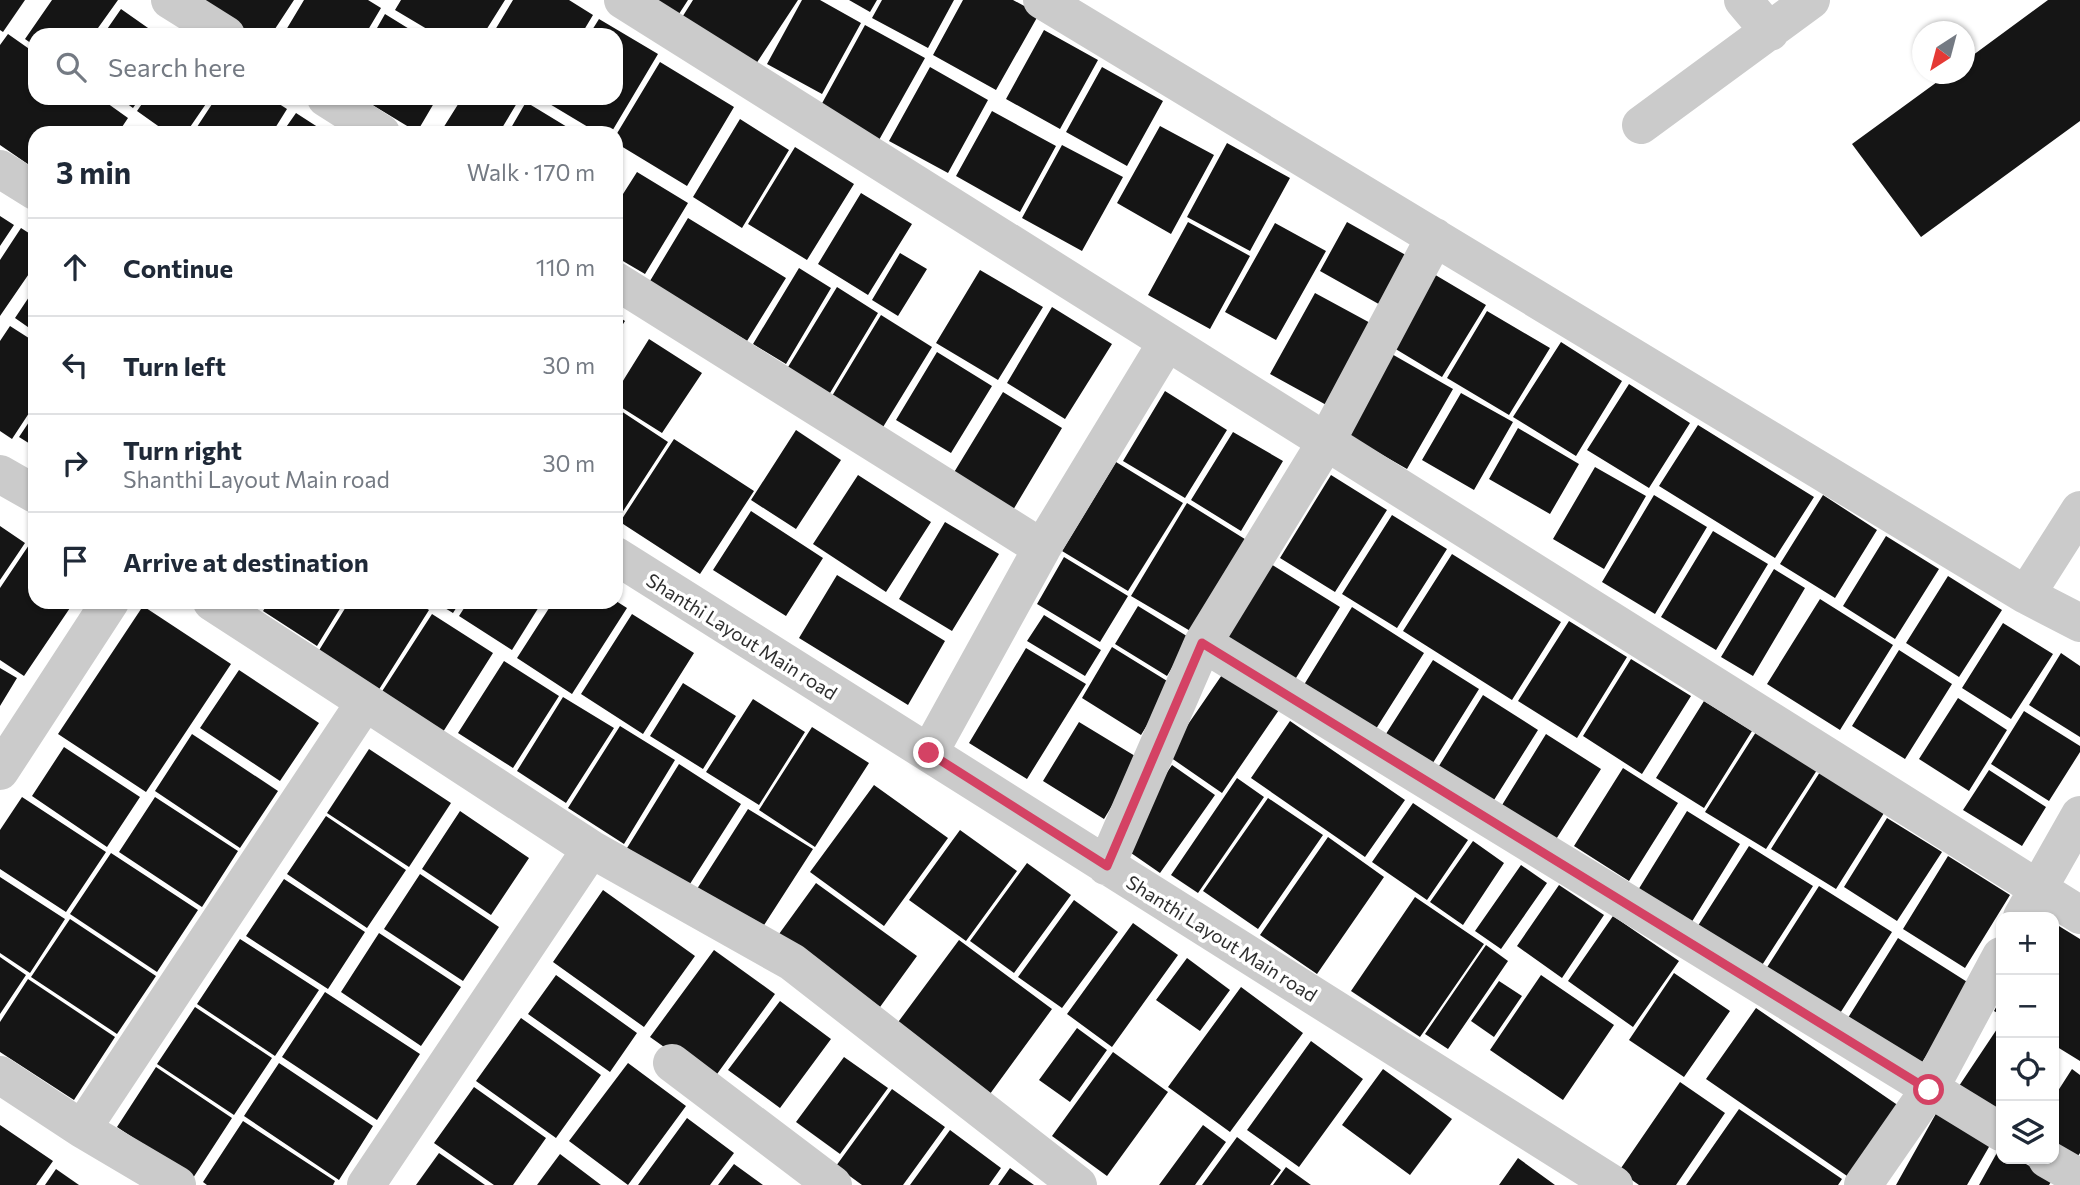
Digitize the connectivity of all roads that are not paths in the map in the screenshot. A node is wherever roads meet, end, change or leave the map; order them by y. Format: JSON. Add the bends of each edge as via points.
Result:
{"nodes":[{"id":1,"x":170,"y":0,"type":"edge"},
{"id":2,"x":623,"y":0,"type":"edge"},
{"id":3,"x":1042,"y":0,"type":"edge"},
{"id":4,"x":1743,"y":0,"type":"edge"},
{"id":5,"x":1811,"y":0,"type":"edge"},
{"id":6,"x":215,"y":28,"type":"edge"},
{"id":7,"x":1770,"y":32,"type":"junction"},
{"id":8,"x":337,"y":105,"type":"edge"},
{"id":9,"x":1640,"y":125,"type":"dead end"},
{"id":10,"x":370,"y":126,"type":"edge"},
{"id":11,"x":0,"y":169,"type":"edge"},
{"id":12,"x":28,"y":187,"type":"edge"},
{"id":13,"x":1435,"y":237,"type":"junction"},
{"id":14,"x":623,"y":285,"type":"edge"},
{"id":15,"x":1167,"y":342,"type":"junction"},
{"id":16,"x":1326,"y":442,"type":"junction"},
{"id":17,"x":0,"y":474,"type":"edge"},
{"id":18,"x":28,"y":490,"type":"edge"},
{"id":19,"x":2080,"y":510,"type":"edge"},
{"id":20,"x":1042,"y":548,"type":"junction"},
{"id":21,"x":623,"y":560,"type":"edge"},
{"id":22,"x":2026,"y":595,"type":"junction"},
{"id":23,"x":105,"y":609,"type":"edge"},
{"id":24,"x":223,"y":609,"type":"edge"},
{"id":25,"x":2080,"y":623,"type":"edge"},
{"id":26,"x":1202,"y":643,"type":"junction"},
{"id":27,"x":365,"y":702,"type":"junction"},
{"id":28,"x":929,"y":753,"type":"junction"},
{"id":29,"x":0,"y":771,"type":"edge"},
{"id":30,"x":2080,"y":815,"type":"edge"},
{"id":31,"x":591,"y":849,"type":"junction"},
{"id":32,"x":1107,"y":866,"type":"junction"},
{"id":33,"x":2030,"y":903,"type":"edge"},
{"id":34,"x":2080,"y":915,"type":"edge"},
{"id":35,"x":1996,"y":965,"type":"edge"},
{"id":36,"x":672,"y":1063,"type":"dead end"},
{"id":37,"x":0,"y":1075,"type":"edge"},
{"id":38,"x":1929,"y":1090,"type":"junction"},
{"id":39,"x":82,"y":1129,"type":"junction"},
{"id":40,"x":1996,"y":1129,"type":"edge"},
{"id":41,"x":2056,"y":1164,"type":"edge"},
{"id":42,"x":2080,"y":1178,"type":"edge"},
{"id":43,"x":177,"y":1185,"type":"edge"},
{"id":44,"x":366,"y":1185,"type":"edge"},
{"id":45,"x":833,"y":1185,"type":"edge"},
{"id":46,"x":1078,"y":1185,"type":"edge"},
{"id":47,"x":1615,"y":1185,"type":"edge"},
{"id":48,"x":1863,"y":1185,"type":"edge"}],
"edges":[{"from":1,"to":6,"type":"street"},
{"from":2,"to":15,"type":"street"},
{"from":3,"to":13,"type":"street"},
{"from":4,"to":7,"type":"street"},
{"from":5,"to":7,"type":"street"},
{"from":7,"to":9,"type":"street"},
{"from":8,"to":10,"type":"street"},
{"from":11,"to":12,"type":"street"},
{"from":13,"to":16,"type":"street"},
{"from":13,"to":22,"type":"street"},
{"from":14,"to":20,"type":"street"},
{"from":15,"to":16,"type":"street"},
{"from":15,"to":20,"type":"street"},
{"from":16,"to":26,"type":"street"},
{"from":16,"to":33,"type":"street"},
{"from":17,"to":18,"type":"street"},
{"from":19,"to":22,"type":"street"},
{"from":20,"to":28,"type":"street"},
{"from":21,"to":28,"type":"street","name":"Shanthi Layout Main road"},
{"from":22,"to":25,"type":"street"},
{"from":23,"to":29,"type":"street"},
{"from":24,"to":27,"type":"street"},
{"from":26,"to":32,"type":"street"},
{"from":26,"to":38,"type":"street"},
{"from":27,"to":31,"type":"street"},
{"from":27,"to":39,"type":"street"},
{"from":28,"to":32,"type":"street","name":"Shanthi Layout Main road"},
{"from":30,"to":33,"type":"street"},
{"from":31,"to":44,"type":"street"},
{"from":31,"to":46,"type":"street","via":[[792,962]]},
{"from":32,"to":47,"type":"street","name":"Shanthi Layout Main road"},
{"from":33,"to":34,"type":"street"},
{"from":35,"to":38,"type":"street"},
{"from":36,"to":45,"type":"street"},
{"from":37,"to":39,"type":"street"},
{"from":38,"to":40,"type":"street"},
{"from":38,"to":48,"type":"street"},
{"from":39,"to":43,"type":"street"},
{"from":41,"to":42,"type":"street"}]}
